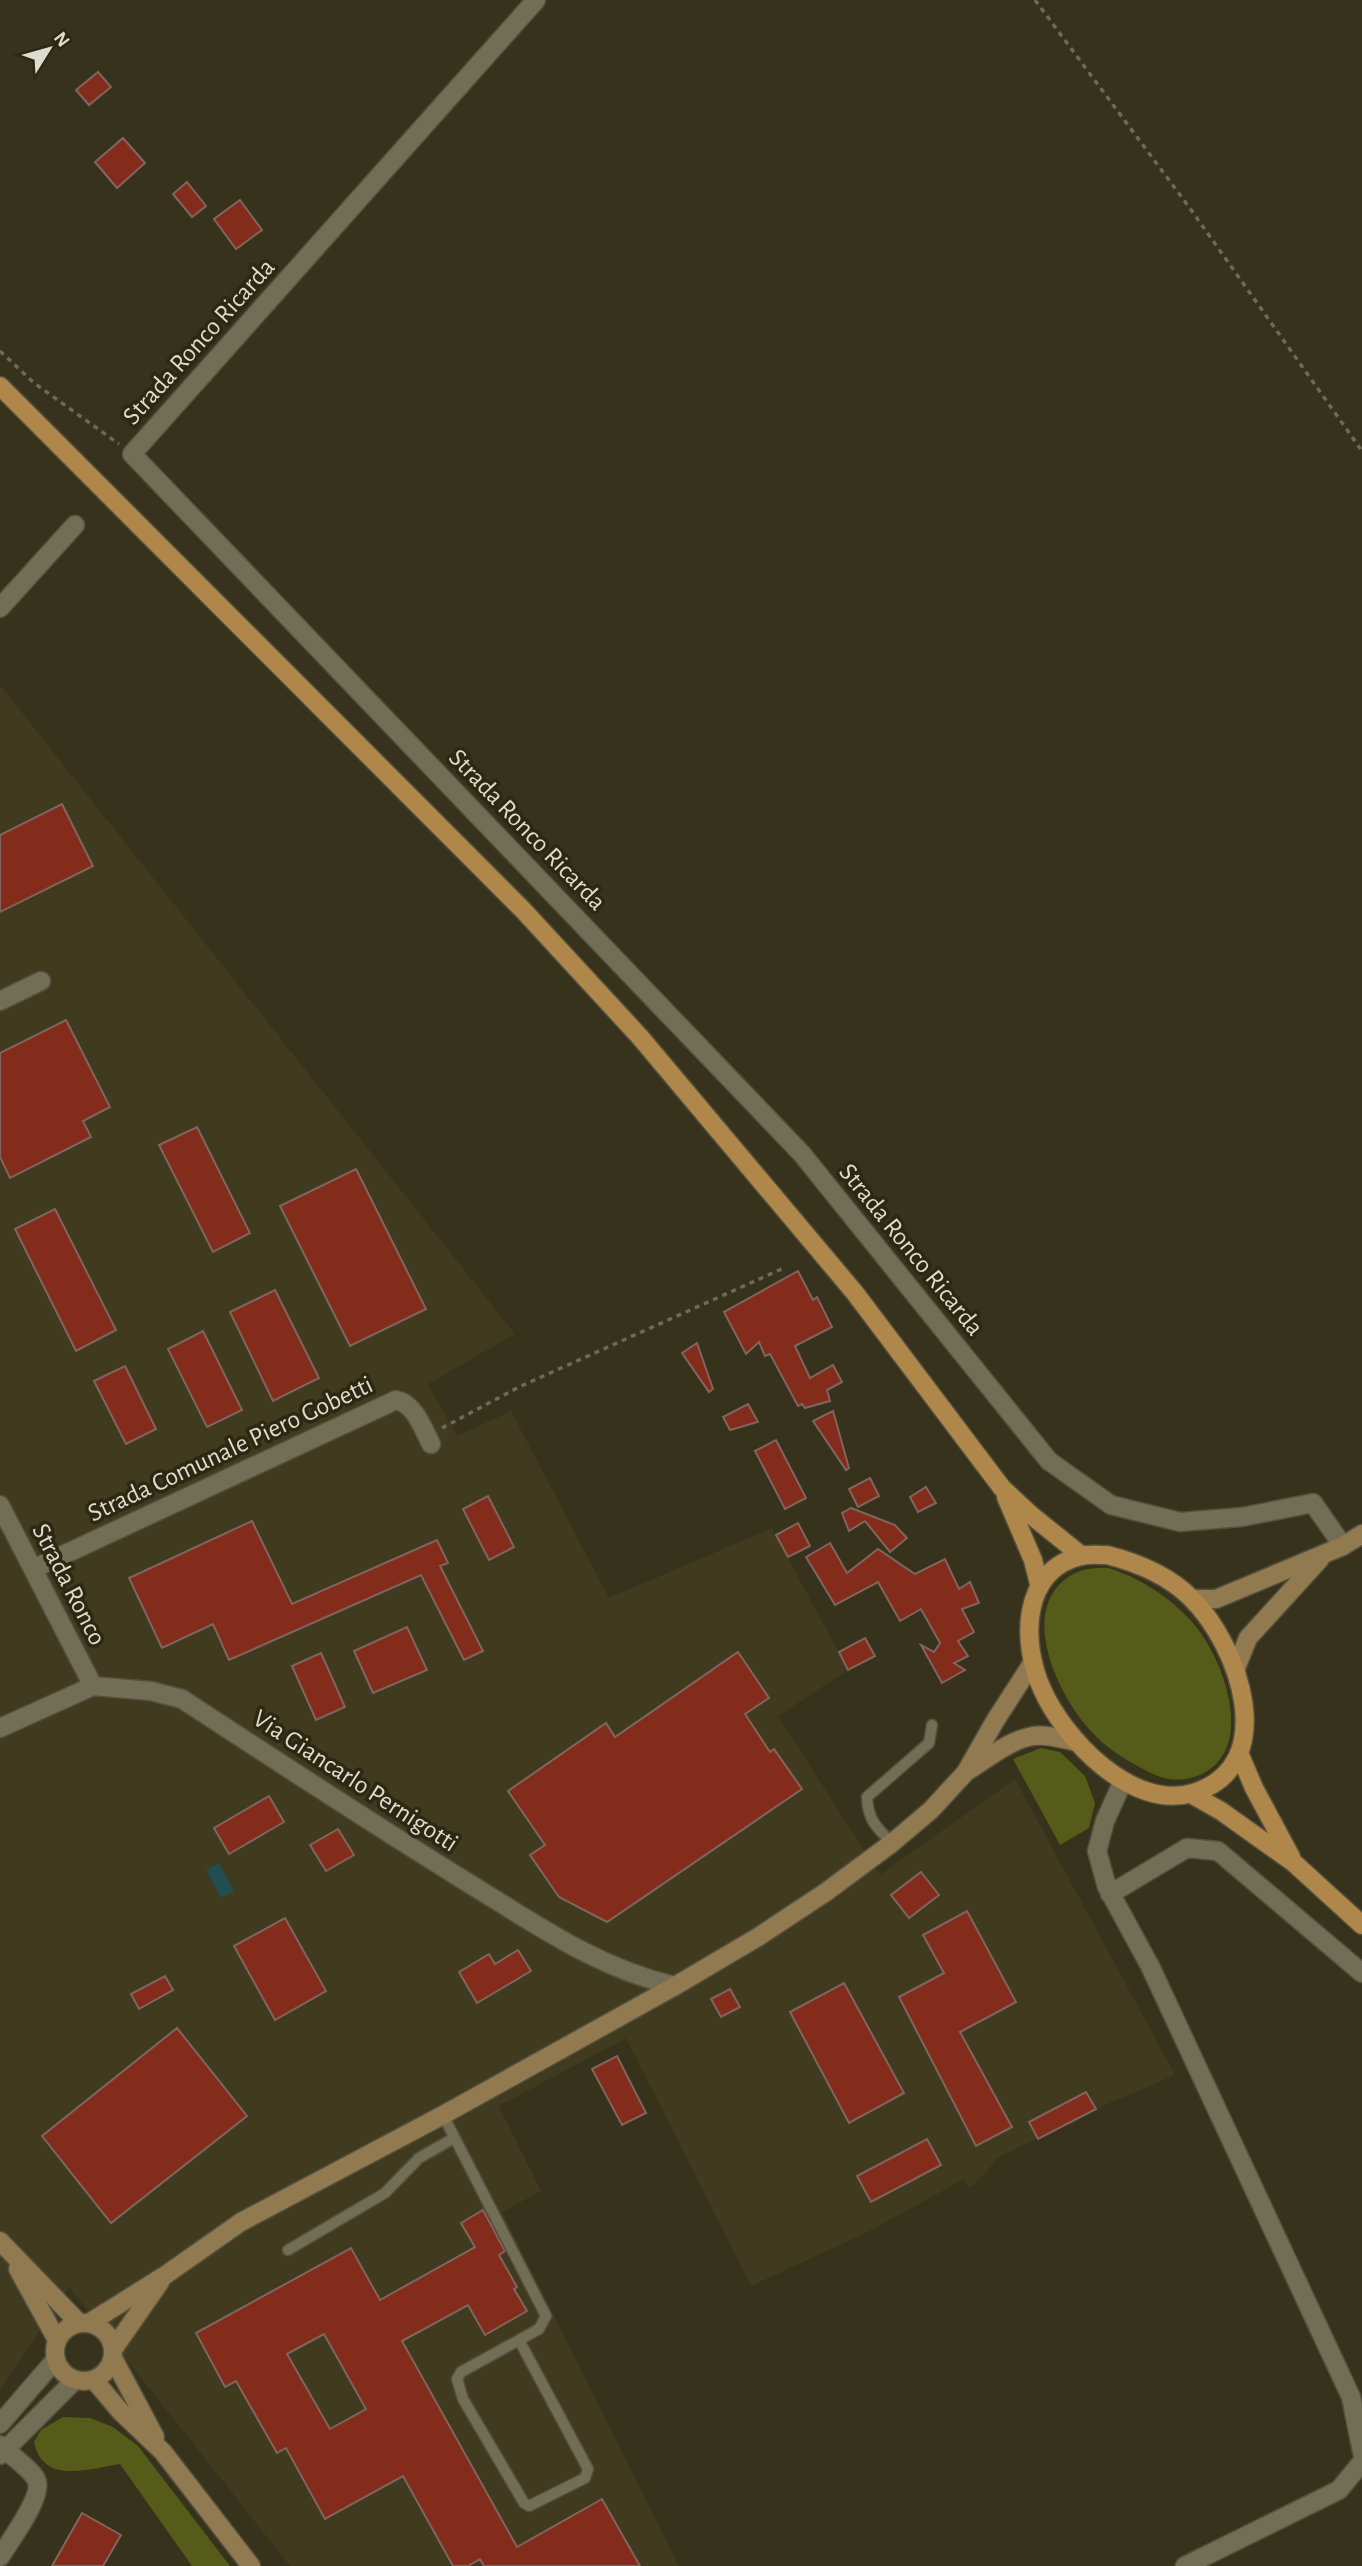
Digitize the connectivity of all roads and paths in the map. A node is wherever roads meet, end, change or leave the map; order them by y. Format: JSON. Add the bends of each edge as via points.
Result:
{"nodes":[{"id":1,"x":536,"y":0,"type":"edge"},
{"id":2,"x":1035,"y":0,"type":"edge"},
{"id":3,"x":0,"y":351,"type":"edge"},
{"id":4,"x":0,"y":386,"type":"edge"},
{"id":5,"x":1362,"y":451,"type":"edge"},
{"id":6,"x":132,"y":454,"type":"junction"},
{"id":7,"x":75,"y":525,"type":"dead end"},
{"id":8,"x":0,"y":608,"type":"edge"},
{"id":9,"x":41,"y":981,"type":"dead end"},
{"id":10,"x":0,"y":1001,"type":"edge"},
{"id":11,"x":786,"y":1267,"type":"dead end"},
{"id":12,"x":429,"y":1439,"type":"joint"},
{"id":13,"x":1002,"y":1488,"type":"junction"},
{"id":14,"x":0,"y":1505,"type":"edge"},
{"id":15,"x":1362,"y":1534,"type":"edge"},
{"id":16,"x":1343,"y":1546,"type":"junction"},
{"id":17,"x":1325,"y":1554,"type":"junction"},
{"id":18,"x":1082,"y":1556,"type":"junction"},
{"id":19,"x":33,"y":1569,"type":"junction"},
{"id":20,"x":1039,"y":1584,"type":"junction"},
{"id":21,"x":1192,"y":1599,"type":"junction"},
{"id":22,"x":1032,"y":1661,"type":"junction"},
{"id":23,"x":1236,"y":1668,"type":"junction"},
{"id":24,"x":93,"y":1686,"type":"junction"},
{"id":25,"x":932,"y":1725,"type":"dead end"},
{"id":26,"x":0,"y":1728,"type":"edge"},
{"id":27,"x":1077,"y":1742,"type":"junction"},
{"id":28,"x":1240,"y":1755,"type":"junction"},
{"id":29,"x":966,"y":1772,"type":"junction"},
{"id":30,"x":1123,"y":1781,"type":"junction"},
{"id":31,"x":1191,"y":1794,"type":"junction"},
{"id":32,"x":892,"y":1843,"type":"junction"},
{"id":33,"x":1294,"y":1863,"type":"junction"},
{"id":34,"x":1111,"y":1894,"type":"junction"},
{"id":35,"x":1362,"y":1925,"type":"edge"},
{"id":36,"x":1362,"y":1973,"type":"edge"},
{"id":37,"x":674,"y":1986,"type":"junction"},
{"id":38,"x":443,"y":2115,"type":"junction"},
{"id":39,"x":454,"y":2138,"type":"junction"},
{"id":40,"x":5,"y":2247,"type":"edge"},
{"id":41,"x":288,"y":2250,"type":"dead end"},
{"id":42,"x":164,"y":2276,"type":"junction"},
{"id":43,"x":84,"y":2323,"type":"junction"},
{"id":44,"x":57,"y":2340,"type":"junction"},
{"id":45,"x":519,"y":2340,"type":"junction"},
{"id":46,"x":113,"y":2353,"type":"junction"},
{"id":47,"x":56,"y":2359,"type":"junction"},
{"id":48,"x":94,"y":2379,"type":"junction"},
{"id":49,"x":75,"y":2380,"type":"junction"},
{"id":50,"x":0,"y":2424,"type":"edge"},
{"id":51,"x":2,"y":2450,"type":"edge"},
{"id":52,"x":163,"y":2452,"type":"junction"},
{"id":53,"x":1362,"y":2452,"type":"edge"},
{"id":54,"x":1362,"y":2462,"type":"edge"},
{"id":55,"x":0,"y":2557,"type":"edge"},
{"id":56,"x":251,"y":2566,"type":"edge"},
{"id":57,"x":1185,"y":2566,"type":"edge"}],
"edges":[{"from":1,"to":6,"type":"street","name":"Strada Ronco Ricarda"},
{"from":2,"to":5,"type":"path","via":[[1189,206]]},
{"from":3,"to":6,"type":"path","via":[[34,383]]},
{"from":4,"to":13,"type":"main road","via":[[523,911],[640,1037],[855,1293]]},
{"from":6,"to":16,"type":"street","name":"Strada Ronco Ricarda","via":[[802,1153],[1049,1461],[1111,1505],[1180,1522],[1242,1517],[1313,1503]]},
{"from":7,"to":8,"type":"street"},
{"from":9,"to":10,"type":"street"},
{"from":11,"to":12,"type":"path","via":[[519,1387]]},
{"from":12,"to":19,"type":"street","name":"Strada Comunale Piero Gobetti","via":[[410,1406],[396,1400]]},
{"from":13,"to":18,"type":"main road"},
{"from":13,"to":20,"type":"main road"},
{"from":14,"to":19,"type":"street","name":"Strada Ronco"},
{"from":15,"to":16,"type":"main road"},
{"from":16,"to":17,"type":"main road"},
{"from":17,"to":21,"type":"main road","via":[[1216,1599]]},
{"from":17,"to":23,"type":"main road","via":[[1248,1638]]},
{"from":18,"to":20,"type":"main road","via":[[1062,1563]]},
{"from":18,"to":21,"type":"main road","via":[[1107,1555],[1135,1562],[1167,1578]]},
{"from":19,"to":24,"type":"street","name":"Strada Ronco"},
{"from":20,"to":22,"type":"main road","via":[[1028,1629]]},
{"from":21,"to":23,"type":"main road","via":[[1216,1630]]},
{"from":22,"to":27,"type":"main road","via":[[1046,1697]]},
{"from":22,"to":29,"type":"main road"},
{"from":23,"to":28,"type":"main road","via":[[1244,1706]]},
{"from":24,"to":26,"type":"street","name":"Via Giancarlo Pernigotti"},
{"from":24,"to":37,"type":"street","name":"Via Giancarlo Pernigotti","via":[[182,1699],[383,1830],[590,1956],[639,1978]]},
{"from":25,"to":32,"type":"lane","via":[[929,1743],[867,1797],[868,1814]]},
{"from":27,"to":29,"type":"main road","via":[[1033,1736]]},
{"from":27,"to":30,"type":"main road"},
{"from":28,"to":31,"type":"main road","via":[[1228,1772]]},
{"from":28,"to":33,"type":"main road"},
{"from":29,"to":32,"type":"main road"},
{"from":30,"to":31,"type":"main road","via":[[1170,1796]]},
{"from":30,"to":34,"type":"street","via":[[1097,1851]]},
{"from":31,"to":33,"type":"main road"},
{"from":32,"to":37,"type":"main road","via":[[758,1937]]},
{"from":33,"to":35,"type":"main road"},
{"from":34,"to":36,"type":"street","via":[[1187,1848],[1218,1851]]},
{"from":34,"to":53,"type":"street","via":[[1150,1966],[1351,2397]]},
{"from":37,"to":38,"type":"main road"},
{"from":38,"to":39,"type":"lane"},
{"from":38,"to":42,"type":"main road","via":[[241,2222]]},
{"from":39,"to":41,"type":"lane","via":[[419,2158],[385,2193]]},
{"from":39,"to":45,"type":"lane","via":[[546,2316],[539,2329]]},
{"from":40,"to":43,"type":"main road"},
{"from":40,"to":44,"type":"main road"},
{"from":42,"to":43,"type":"main road"},
{"from":42,"to":46,"type":"main road"},
{"from":43,"to":44,"type":"main road","via":[[63,2332]]},
{"from":43,"to":46,"type":"main road","via":[[106,2331]]},
{"from":44,"to":47,"type":"main road"},
{"from":45,"to":45,"type":"lane","via":[[588,2469],[585,2479],[529,2506],[463,2399],[457,2379],[461,2372]]},
{"from":46,"to":48,"type":"main road","via":[[103,2375]]},
{"from":46,"to":52,"type":"main road"},
{"from":47,"to":49,"type":"main road"},
{"from":47,"to":50,"type":"street"},
{"from":48,"to":49,"type":"main road"},
{"from":48,"to":52,"type":"main road"},
{"from":49,"to":51,"type":"street"},
{"from":51,"to":55,"type":"street","via":[[36,2478],[38,2487],[36,2499]]},
{"from":52,"to":56,"type":"main road"},
{"from":54,"to":57,"type":"street","via":[[1339,2490]]}]}
